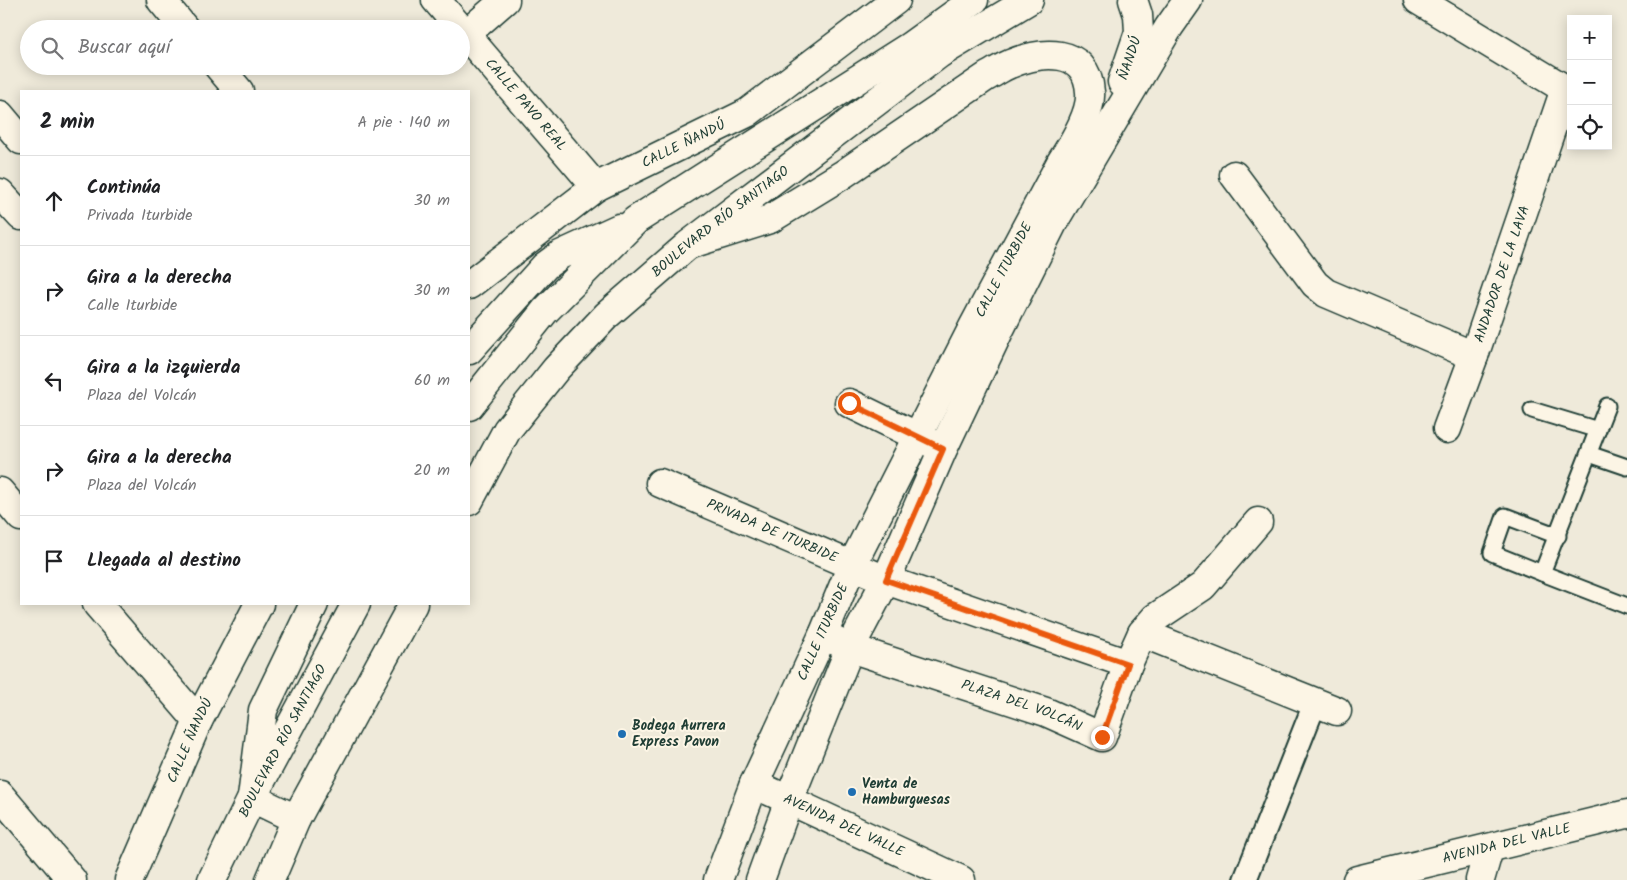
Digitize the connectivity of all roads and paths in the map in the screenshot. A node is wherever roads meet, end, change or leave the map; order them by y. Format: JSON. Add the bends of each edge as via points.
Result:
{"nodes":[{"id":1,"x":161,"y":0,"type":"edge"},
{"id":2,"x":436,"y":0,"type":"edge"},
{"id":3,"x":505,"y":0,"type":"edge"},
{"id":4,"x":896,"y":0,"type":"edge"},
{"id":5,"x":974,"y":0,"type":"edge"},
{"id":6,"x":1028,"y":0,"type":"edge"},
{"id":7,"x":1133,"y":0,"type":"edge"},
{"id":8,"x":1188,"y":0,"type":"edge"},
{"id":9,"x":1418,"y":0,"type":"edge"},
{"id":10,"x":178,"y":20,"type":"edge"},
{"id":11,"x":454,"y":20,"type":"edge"},
{"id":12,"x":470,"y":31,"type":"edge"},
{"id":13,"x":470,"y":39,"type":"edge"},
{"id":14,"x":226,"y":75,"type":"edge"},
{"id":15,"x":239,"y":90,"type":"edge"},
{"id":16,"x":0,"y":115,"type":"edge"},
{"id":17,"x":1114,"y":118,"type":"junction"},
{"id":18,"x":20,"y":139,"type":"edge"},
{"id":19,"x":1087,"y":143,"type":"junction"},
{"id":20,"x":1234,"y":175,"type":"dead end"},
{"id":21,"x":596,"y":187,"type":"junction"},
{"id":22,"x":0,"y":193,"type":"edge"},
{"id":23,"x":20,"y":215,"type":"edge"},
{"id":24,"x":636,"y":220,"type":"junction"},
{"id":25,"x":688,"y":245,"type":"junction"},
{"id":26,"x":470,"y":285,"type":"edge"},
{"id":27,"x":470,"y":349,"type":"edge"},
{"id":28,"x":1474,"y":356,"type":"junction"},
{"id":29,"x":849,"y":403,"type":"dead end"},
{"id":30,"x":470,"y":405,"type":"edge"},
{"id":31,"x":1607,"y":406,"type":"dead end"},
{"id":32,"x":1532,"y":410,"type":"dead end"},
{"id":33,"x":1446,"y":429,"type":"dead end"},
{"id":34,"x":1598,"y":430,"type":"junction"},
{"id":35,"x":917,"y":436,"type":"junction"},
{"id":36,"x":943,"y":449,"type":"junction"},
{"id":37,"x":1590,"y":454,"type":"junction"},
{"id":38,"x":1627,"y":467,"type":"edge"},
{"id":39,"x":660,"y":483,"type":"dead end"},
{"id":40,"x":0,"y":492,"type":"edge"},
{"id":41,"x":470,"y":499,"type":"edge"},
{"id":42,"x":20,"y":515,"type":"edge"},
{"id":43,"x":1258,"y":522,"type":"dead end"},
{"id":44,"x":1558,"y":536,"type":"junction"},
{"id":45,"x":852,"y":565,"type":"junction"},
{"id":46,"x":1542,"y":573,"type":"junction"},
{"id":47,"x":886,"y":580,"type":"junction"},
{"id":48,"x":98,"y":605,"type":"edge"},
{"id":49,"x":258,"y":605,"type":"edge"},
{"id":50,"x":314,"y":605,"type":"edge"},
{"id":51,"x":355,"y":605,"type":"edge"},
{"id":52,"x":412,"y":605,"type":"edge"},
{"id":53,"x":1627,"y":606,"type":"edge"},
{"id":54,"x":1142,"y":633,"type":"junction"},
{"id":55,"x":823,"y":635,"type":"junction"},
{"id":56,"x":850,"y":648,"type":"junction"},
{"id":57,"x":1128,"y":664,"type":"junction"},
{"id":58,"x":1326,"y":707,"type":"joint"},
{"id":59,"x":198,"y":721,"type":"junction"},
{"id":60,"x":754,"y":784,"type":"junction"},
{"id":61,"x":0,"y":795,"type":"edge"},
{"id":62,"x":252,"y":798,"type":"junction"},
{"id":63,"x":789,"y":800,"type":"junction"},
{"id":64,"x":1627,"y":814,"type":"edge"},
{"id":65,"x":296,"y":819,"type":"junction"},
{"id":66,"x":1488,"y":849,"type":"junction"},
{"id":67,"x":72,"y":880,"type":"edge"},
{"id":68,"x":129,"y":880,"type":"edge"},
{"id":69,"x":212,"y":880,"type":"edge"},
{"id":70,"x":270,"y":880,"type":"edge"},
{"id":71,"x":718,"y":880,"type":"edge"},
{"id":72,"x":760,"y":880,"type":"edge"},
{"id":73,"x":961,"y":880,"type":"edge"},
{"id":74,"x":1245,"y":880,"type":"edge"},
{"id":75,"x":1358,"y":880,"type":"edge"},
{"id":76,"x":1480,"y":880,"type":"edge"}],
"edges":[{"from":1,"to":10,"type":"street"},
{"from":2,"to":11,"type":"street","name":"CALLE PAVO REAL"},
{"from":3,"to":12,"type":"street"},
{"from":4,"to":21,"type":"street","name":"CALLE ÑANDÚ","via":[[746,113]]},
{"from":5,"to":24,"type":"street","via":[[910,46]]},
{"from":6,"to":25,"type":"street","name":"BOULEVARD RÍO SANTIAGO","via":[[939,54]]},
{"from":7,"to":17,"type":"street","name":"ÑANDÚ","via":[[1139,32]]},
{"from":8,"to":17,"type":"street","name":"CALLE ITURBIDE"},
{"from":9,"to":28,"type":"street","name":"ANDADOR DE LA LAVA","via":[[1565,89]]},
{"from":13,"to":21,"type":"street","name":"CALLE PAVO REAL"},
{"from":14,"to":15,"type":"street"},
{"from":16,"to":18,"type":"street"},
{"from":17,"to":19,"type":"street","name":"CALLE ITURBIDE"},
{"from":19,"to":25,"type":"street","name":"CALLE ITURBIDE","via":[[1086,114],[1090,93],[1080,65],[1058,55],[1028,58],[986,77],[842,175],[770,219]]},
{"from":19,"to":35,"type":"street","name":"CALLE ITURBIDE","via":[[1061,162]]},
{"from":19,"to":36,"type":"street","name":"CALLE ITURBIDE","via":[[1054,221]]},
{"from":20,"to":28,"type":"street","name":"ANDADOR DE LA LAVA","via":[[1326,293]]},
{"from":21,"to":26,"type":"street","name":"CALLE ÑANDÚ"},
{"from":22,"to":23,"type":"street"},
{"from":24,"to":27,"type":"street","via":[[560,255],[545,266]]},
{"from":24,"to":30,"type":"street","via":[[545,311]]},
{"from":25,"to":41,"type":"street","name":"BOULEVARD RÍO SANTIAGO","via":[[607,315],[556,369],[507,430]]},
{"from":28,"to":33,"type":"street"},
{"from":29,"to":35,"type":"street"},
{"from":31,"to":34,"type":"lane"},
{"from":32,"to":34,"type":"lane"},
{"from":34,"to":37,"type":"lane"},
{"from":35,"to":36,"type":"street"},
{"from":35,"to":45,"type":"street","name":"CALLE ITURBIDE"},
{"from":36,"to":47,"type":"street","name":"CALLE ITURBIDE"},
{"from":37,"to":38,"type":"lane"},
{"from":37,"to":44,"type":"lane"},
{"from":39,"to":45,"type":"street","name":"PRIVADA DE ITURBIDE"},
{"from":40,"to":42,"type":"street"},
{"from":43,"to":54,"type":"street","via":[[1203,586],[1155,618]]},
{"from":44,"to":46,"type":"lane"},
{"from":44,"to":46,"type":"lane","via":[[1505,516],[1492,552]]},
{"from":45,"to":47,"type":"street","name":"PRIVADA DE ITURBIDE"},
{"from":45,"to":55,"type":"street","name":"CALLE ITURBIDE"},
{"from":46,"to":53,"type":"lane"},
{"from":47,"to":56,"type":"street","name":"CALLE ITURBIDE"},
{"from":47,"to":57,"type":"street"},
{"from":48,"to":59,"type":"street"},
{"from":49,"to":59,"type":"street","name":"CALLE ÑANDÚ"},
{"from":50,"to":62,"type":"street","via":[[263,710]]},
{"from":51,"to":62,"type":"street","name":"BOULEVARD RÍO SANTIAGO"},
{"from":52,"to":65,"type":"street"},
{"from":54,"to":57,"type":"street"},
{"from":54,"to":58,"type":"street"},
{"from":55,"to":56,"type":"street","name":"PLAZA DEL VOLCÁN"},
{"from":55,"to":60,"type":"street","name":"CALLE ITURBIDE"},
{"from":56,"to":57,"type":"street","name":"PLAZA DEL VOLCÁN","via":[[1046,712],[1102,737]]},
{"from":56,"to":63,"type":"street","name":"CALLE ITURBIDE"},
{"from":58,"to":74,"type":"street"},
{"from":59,"to":68,"type":"street","name":"CALLE ÑANDÚ"},
{"from":60,"to":63,"type":"street","name":"AVENIDA DEL VALLE"},
{"from":60,"to":71,"type":"street","name":"CALLE ITURBIDE"},
{"from":61,"to":67,"type":"street"},
{"from":62,"to":65,"type":"street"},
{"from":62,"to":69,"type":"street","name":"BOULEVARD RÍO SANTIAGO"},
{"from":63,"to":72,"type":"street","name":"CALLE ITURBIDE"},
{"from":63,"to":73,"type":"street","name":"AVENIDA DEL VALLE"},
{"from":64,"to":66,"type":"street","name":"AVENIDA DEL VALLE"},
{"from":65,"to":70,"type":"street"},
{"from":66,"to":75,"type":"street","name":"AVENIDA DEL VALLE"},
{"from":66,"to":76,"type":"street"}]}
